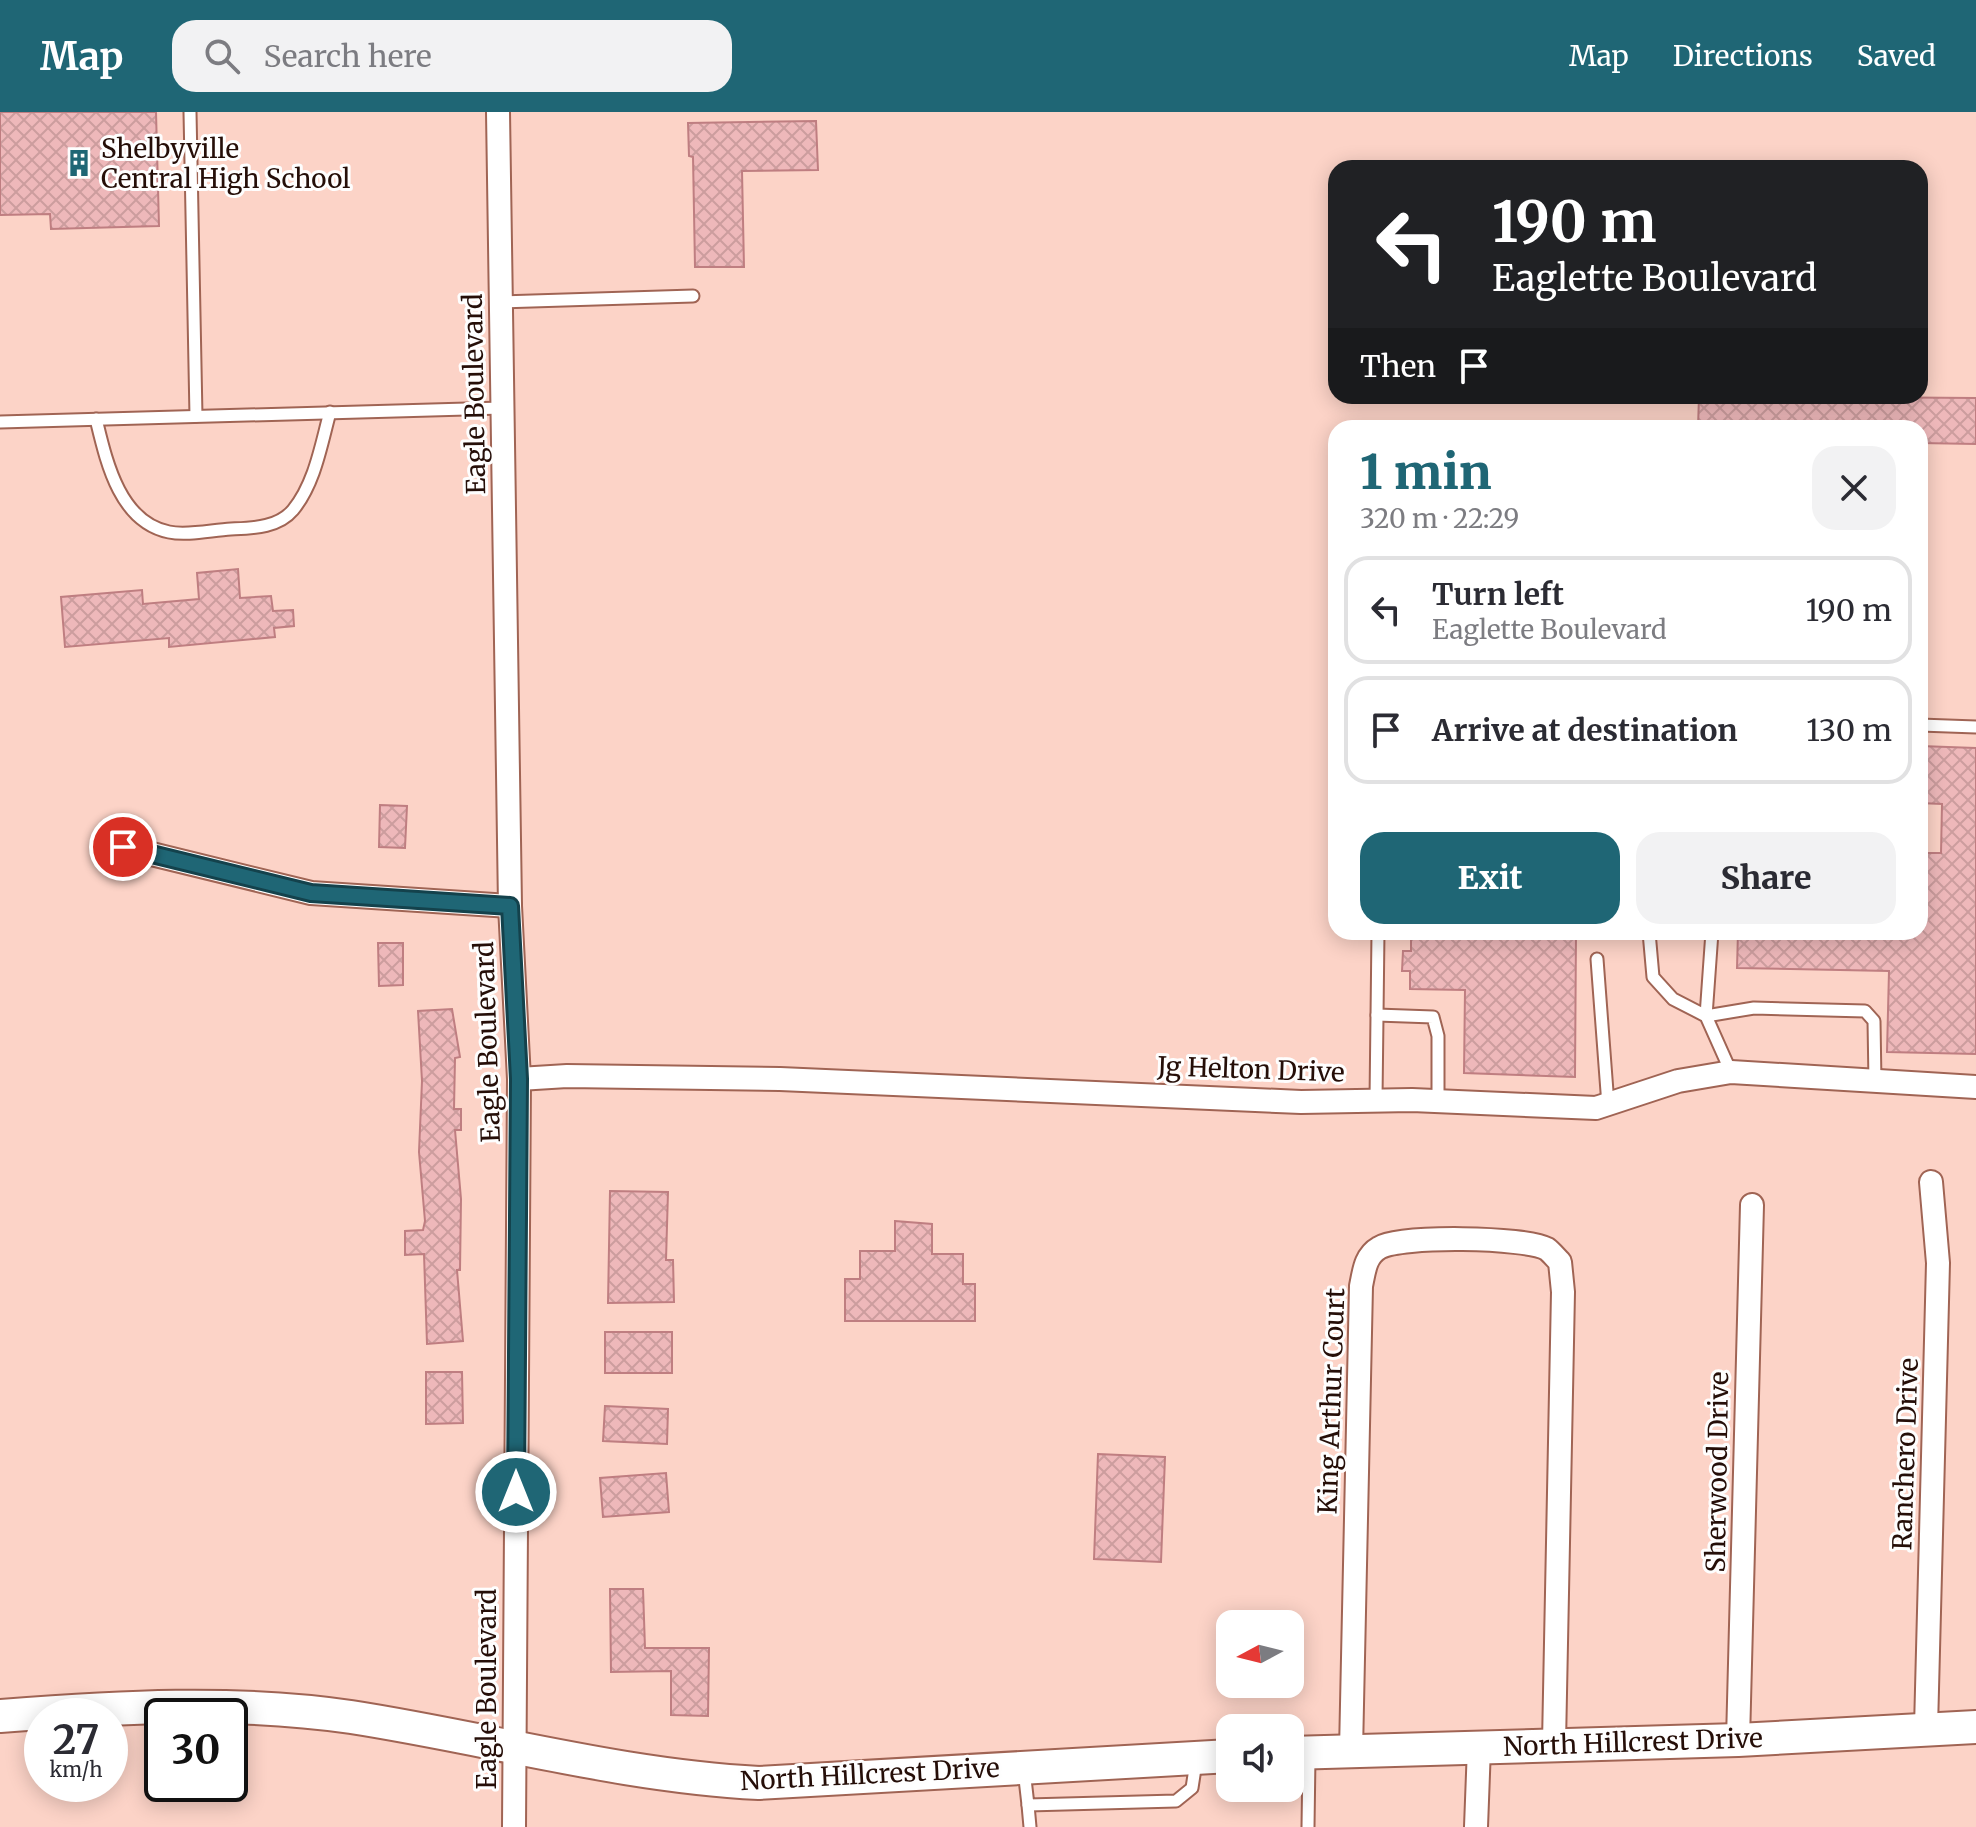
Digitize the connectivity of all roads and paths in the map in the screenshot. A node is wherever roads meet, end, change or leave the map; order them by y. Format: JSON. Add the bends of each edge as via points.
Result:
{"nodes":[{"id":1,"x":190,"y":112,"type":"edge"},
{"id":2,"x":498,"y":112,"type":"edge"},
{"id":3,"x":693,"y":296,"type":"dead end"},
{"id":4,"x":500,"y":302,"type":"junction"},
{"id":5,"x":502,"y":408,"type":"junction"},
{"id":6,"x":330,"y":412,"type":"junction"},
{"id":7,"x":196,"y":416,"type":"junction"},
{"id":8,"x":96,"y":419,"type":"junction"},
{"id":9,"x":0,"y":422,"type":"edge"},
{"id":10,"x":1928,"y":725,"type":"edge"},
{"id":11,"x":1976,"y":727,"type":"edge"},
{"id":12,"x":123,"y":847,"type":"dead end"},
{"id":13,"x":510,"y":906,"type":"junction"},
{"id":14,"x":1378,"y":940,"type":"edge"},
{"id":15,"x":1650,"y":940,"type":"edge"},
{"id":16,"x":1711,"y":940,"type":"edge"},
{"id":17,"x":1597,"y":959,"type":"dead end"},
{"id":18,"x":1377,"y":1015,"type":"junction"},
{"id":19,"x":1706,"y":1016,"type":"junction"},
{"id":20,"x":1731,"y":1072,"type":"junction"},
{"id":21,"x":519,"y":1079,"type":"junction"},
{"id":22,"x":1875,"y":1082,"type":"junction"},
{"id":23,"x":1976,"y":1087,"type":"edge"},
{"id":24,"x":1376,"y":1100,"type":"junction"},
{"id":25,"x":1438,"y":1101,"type":"junction"},
{"id":26,"x":1608,"y":1105,"type":"junction"},
{"id":27,"x":1931,"y":1182,"type":"dead end"},
{"id":28,"x":1752,"y":1205,"type":"dead end"},
{"id":29,"x":0,"y":1716,"type":"edge"},
{"id":30,"x":1976,"y":1727,"type":"edge"},
{"id":31,"x":1926,"y":1728,"type":"junction"},
{"id":32,"x":1738,"y":1740,"type":"junction"},
{"id":33,"x":1554,"y":1743,"type":"junction"},
{"id":34,"x":514,"y":1746,"type":"junction"},
{"id":35,"x":1479,"y":1747,"type":"junction"},
{"id":36,"x":1351,"y":1751,"type":"junction"},
{"id":37,"x":1304,"y":1753,"type":"edge"},
{"id":38,"x":1216,"y":1756,"type":"edge"},
{"id":39,"x":1197,"y":1757,"type":"junction"},
{"id":40,"x":1024,"y":1767,"type":"junction"},
{"id":41,"x":1304,"y":1790,"type":"edge"},
{"id":42,"x":1028,"y":1805,"type":"junction"},
{"id":43,"x":514,"y":1827,"type":"edge"},
{"id":44,"x":1030,"y":1827,"type":"edge"},
{"id":45,"x":1308,"y":1827,"type":"edge"},
{"id":46,"x":1476,"y":1827,"type":"edge"}],
"edges":[{"from":1,"to":7,"type":"lane"},
{"from":2,"to":4,"type":"street","name":"Eagle Boulevard"},
{"from":3,"to":4,"type":"lane"},
{"from":4,"to":5,"type":"street","name":"Eagle Boulevard"},
{"from":5,"to":6,"type":"lane"},
{"from":5,"to":13,"type":"street","name":"Eagle Boulevard"},
{"from":6,"to":7,"type":"lane"},
{"from":6,"to":8,"type":"lane","via":[[313,475],[293,511],[262,527],[171,533],[137,514],[118,489]]},
{"from":7,"to":8,"type":"lane"},
{"from":8,"to":9,"type":"lane"},
{"from":10,"to":11,"type":"lane"},
{"from":12,"to":13,"type":"street","via":[[311,893]]},
{"from":13,"to":21,"type":"street","name":"Eagle Boulevard"},
{"from":14,"to":18,"type":"lane"},
{"from":15,"to":19,"type":"lane","via":[[1653,977],[1673,999]]},
{"from":16,"to":19,"type":"lane"},
{"from":17,"to":26,"type":"lane"},
{"from":18,"to":24,"type":"lane"},
{"from":18,"to":25,"type":"lane","via":[[1433,1017]]},
{"from":19,"to":20,"type":"lane"},
{"from":19,"to":22,"type":"lane","via":[[1754,1008],[1865,1011],[1874,1021]]},
{"from":20,"to":22,"type":"street","name":"Jg Helton Drive"},
{"from":20,"to":26,"type":"street","name":"Jg Helton Drive","via":[[1678,1081]]},
{"from":21,"to":24,"type":"street","name":"Jg Helton Drive","via":[[766,1078],[1301,1102]]},
{"from":21,"to":34,"type":"street","name":"Eagle Boulevard"},
{"from":22,"to":23,"type":"street","name":"Jg Helton Drive"},
{"from":24,"to":25,"type":"street","name":"Jg Helton Drive"},
{"from":25,"to":26,"type":"street","name":"Jg Helton Drive"},
{"from":27,"to":31,"type":"street","name":"Ranchero Drive","via":[[1938,1263]]},
{"from":28,"to":32,"type":"street","name":"Sherwood Drive"},
{"from":29,"to":34,"type":"street","name":"North Hillcrest Drive","via":[[119,1707],[261,1707]]},
{"from":30,"to":31,"type":"street","name":"North Hillcrest Drive"},
{"from":31,"to":32,"type":"street","name":"North Hillcrest Drive"},
{"from":32,"to":33,"type":"street","name":"North Hillcrest Drive"},
{"from":33,"to":35,"type":"street","name":"North Hillcrest Drive"},
{"from":33,"to":36,"type":"street","name":"King Arthur Court","via":[[1560,1262],[1546,1249],[1503,1239],[1396,1242],[1367,1259],[1361,1286]]},
{"from":34,"to":40,"type":"street","name":"North Hillcrest Drive","via":[[686,1779],[759,1783]]},
{"from":34,"to":43,"type":"street","name":"Eagle Boulevard"},
{"from":35,"to":36,"type":"street","name":"North Hillcrest Drive"},
{"from":35,"to":46,"type":"street"},
{"from":36,"to":37,"type":"street","name":"North Hillcrest Drive"},
{"from":38,"to":39,"type":"street","name":"North Hillcrest Drive"},
{"from":39,"to":40,"type":"street","name":"North Hillcrest Drive"},
{"from":39,"to":42,"type":"lane","via":[[1192,1788],[1176,1801]]},
{"from":40,"to":42,"type":"lane"},
{"from":41,"to":45,"type":"lane"},
{"from":42,"to":44,"type":"lane"}]}
